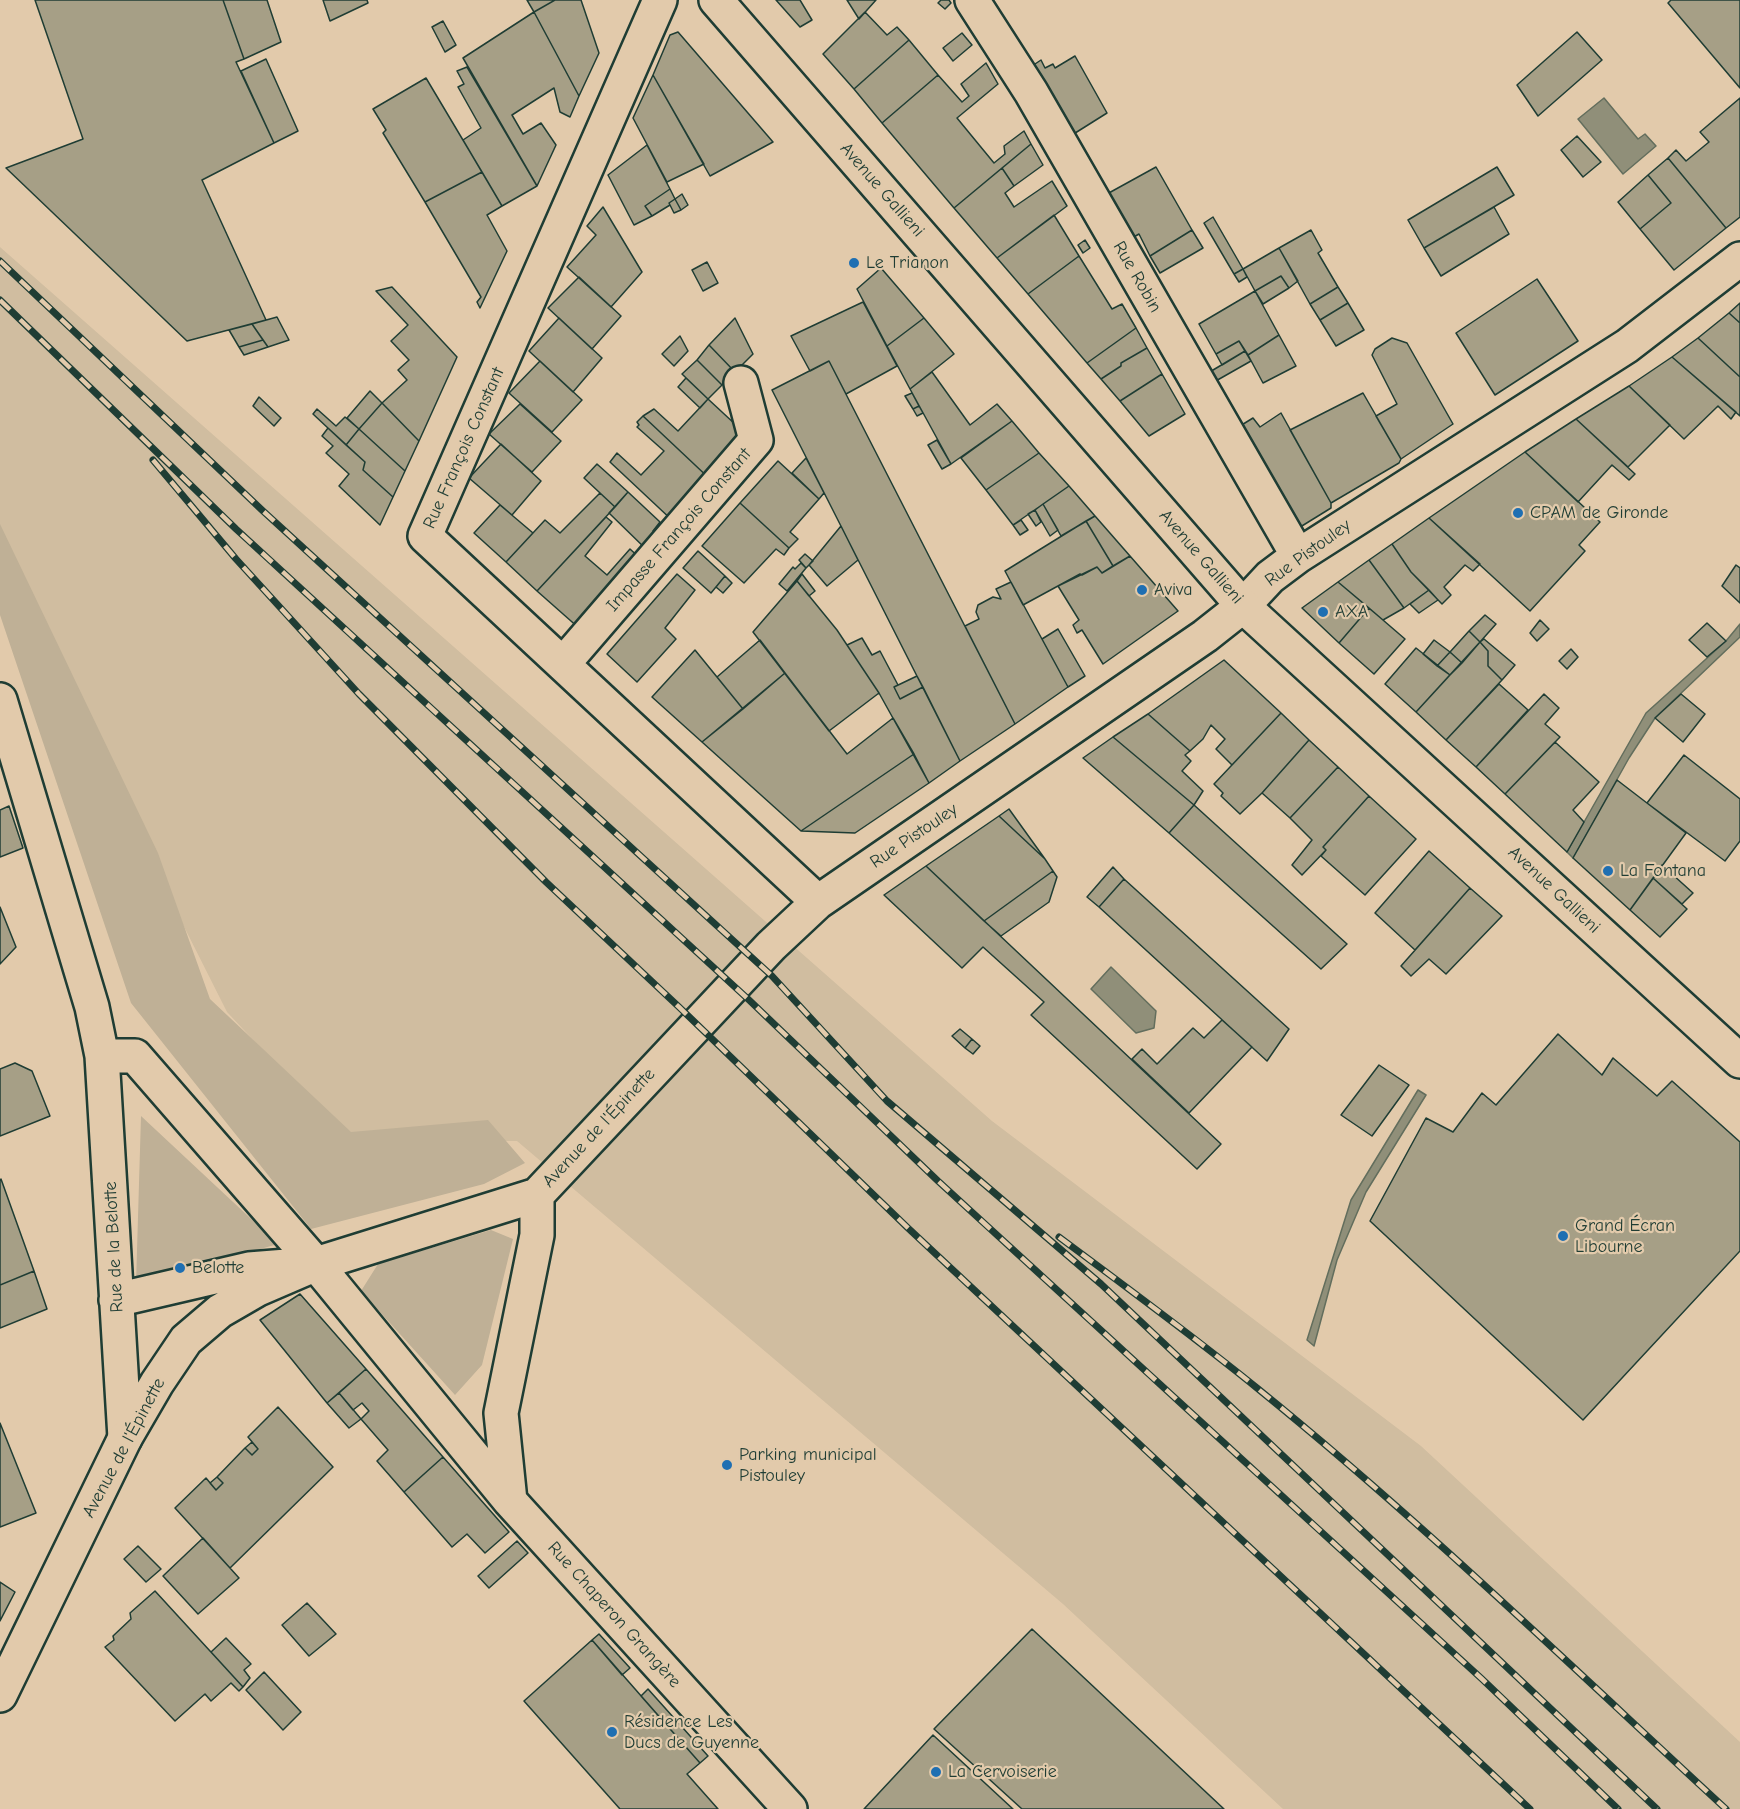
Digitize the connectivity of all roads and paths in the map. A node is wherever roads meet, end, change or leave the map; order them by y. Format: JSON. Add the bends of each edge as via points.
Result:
{"nodes":[{"id":1,"x":660,"y":0,"type":"edge"},
{"id":2,"x":716,"y":0,"type":"edge"},
{"id":3,"x":972,"y":0,"type":"edge"},
{"id":4,"x":1740,"y":259,"type":"edge"},
{"id":5,"x":741,"y":383,"type":"dead end"},
{"id":6,"x":1298,"y":556,"type":"junction"},
{"id":7,"x":1243,"y":606,"type":"junction"},
{"id":8,"x":563,"y":664,"type":"junction"},
{"id":9,"x":0,"y":700,"type":"edge"},
{"id":10,"x":818,"y":902,"type":"junction"},
{"id":11,"x":771,"y":946,"type":"joint"},
{"id":12,"x":102,"y":1056,"type":"junction"},
{"id":13,"x":1740,"y":1061,"type":"edge"},
{"id":14,"x":537,"y":1195,"type":"junction"},
{"id":15,"x":316,"y":1264,"type":"junction"},
{"id":16,"x":116,"y":1300,"type":"junction"},
{"id":17,"x":125,"y":1438,"type":"junction"},
{"id":18,"x":510,"y":1501,"type":"junction"},
{"id":19,"x":0,"y":1695,"type":"edge"},
{"id":20,"x":790,"y":1809,"type":"edge"}],
"edges":[{"from":1,"to":8,"type":"street","name":"Rue François Constant","via":[[425,536]]},
{"from":2,"to":7,"type":"street","name":"Avenue Gallieni"},
{"from":3,"to":6,"type":"street","name":"Rue Robin","via":[[1031,92]]},
{"from":4,"to":6,"type":"street","name":"Rue Pistouley","via":[[1627,346]]},
{"from":5,"to":8,"type":"street","name":"Impasse François Constant","via":[[756,440]]},
{"from":6,"to":7,"type":"street","name":"Rue Pistouley","via":[[1270,577]]},
{"from":7,"to":10,"type":"street","name":"Rue Pistouley"},
{"from":7,"to":13,"type":"street","name":"Avenue Gallieni"},
{"from":8,"to":10,"type":"street","name":"Rue François Constant"},
{"from":9,"to":12,"type":"street","name":"Rue de la Belotte","via":[[92,1007]]},
{"from":10,"to":11,"type":"street","name":"Rue Pistouley"},
{"from":11,"to":14,"type":"street","name":"Avenue de l'Épinette"},
{"from":12,"to":15,"type":"street","via":[[135,1056]]},
{"from":12,"to":16,"type":"street","name":"Rue de la Belotte"},
{"from":14,"to":15,"type":"street","name":"Avenue de l'Épinette"},
{"from":14,"to":18,"type":"street","via":[[537,1235],[501,1413]]},
{"from":15,"to":16,"type":"street","name":"Avenue de l'Épinette","via":[[249,1269]]},
{"from":15,"to":17,"type":"street","name":"Avenue de l'Épinette","via":[[258,1288],[220,1311],[186,1341]]},
{"from":15,"to":18,"type":"street","name":"Rue Chaperon Grangère"},
{"from":16,"to":17,"type":"street","name":"Rue de la Belotte"},
{"from":17,"to":19,"type":"street","name":"Avenue de l'Épinette"},
{"from":18,"to":20,"type":"street","name":"Rue Chaperon Grangère"}]}
